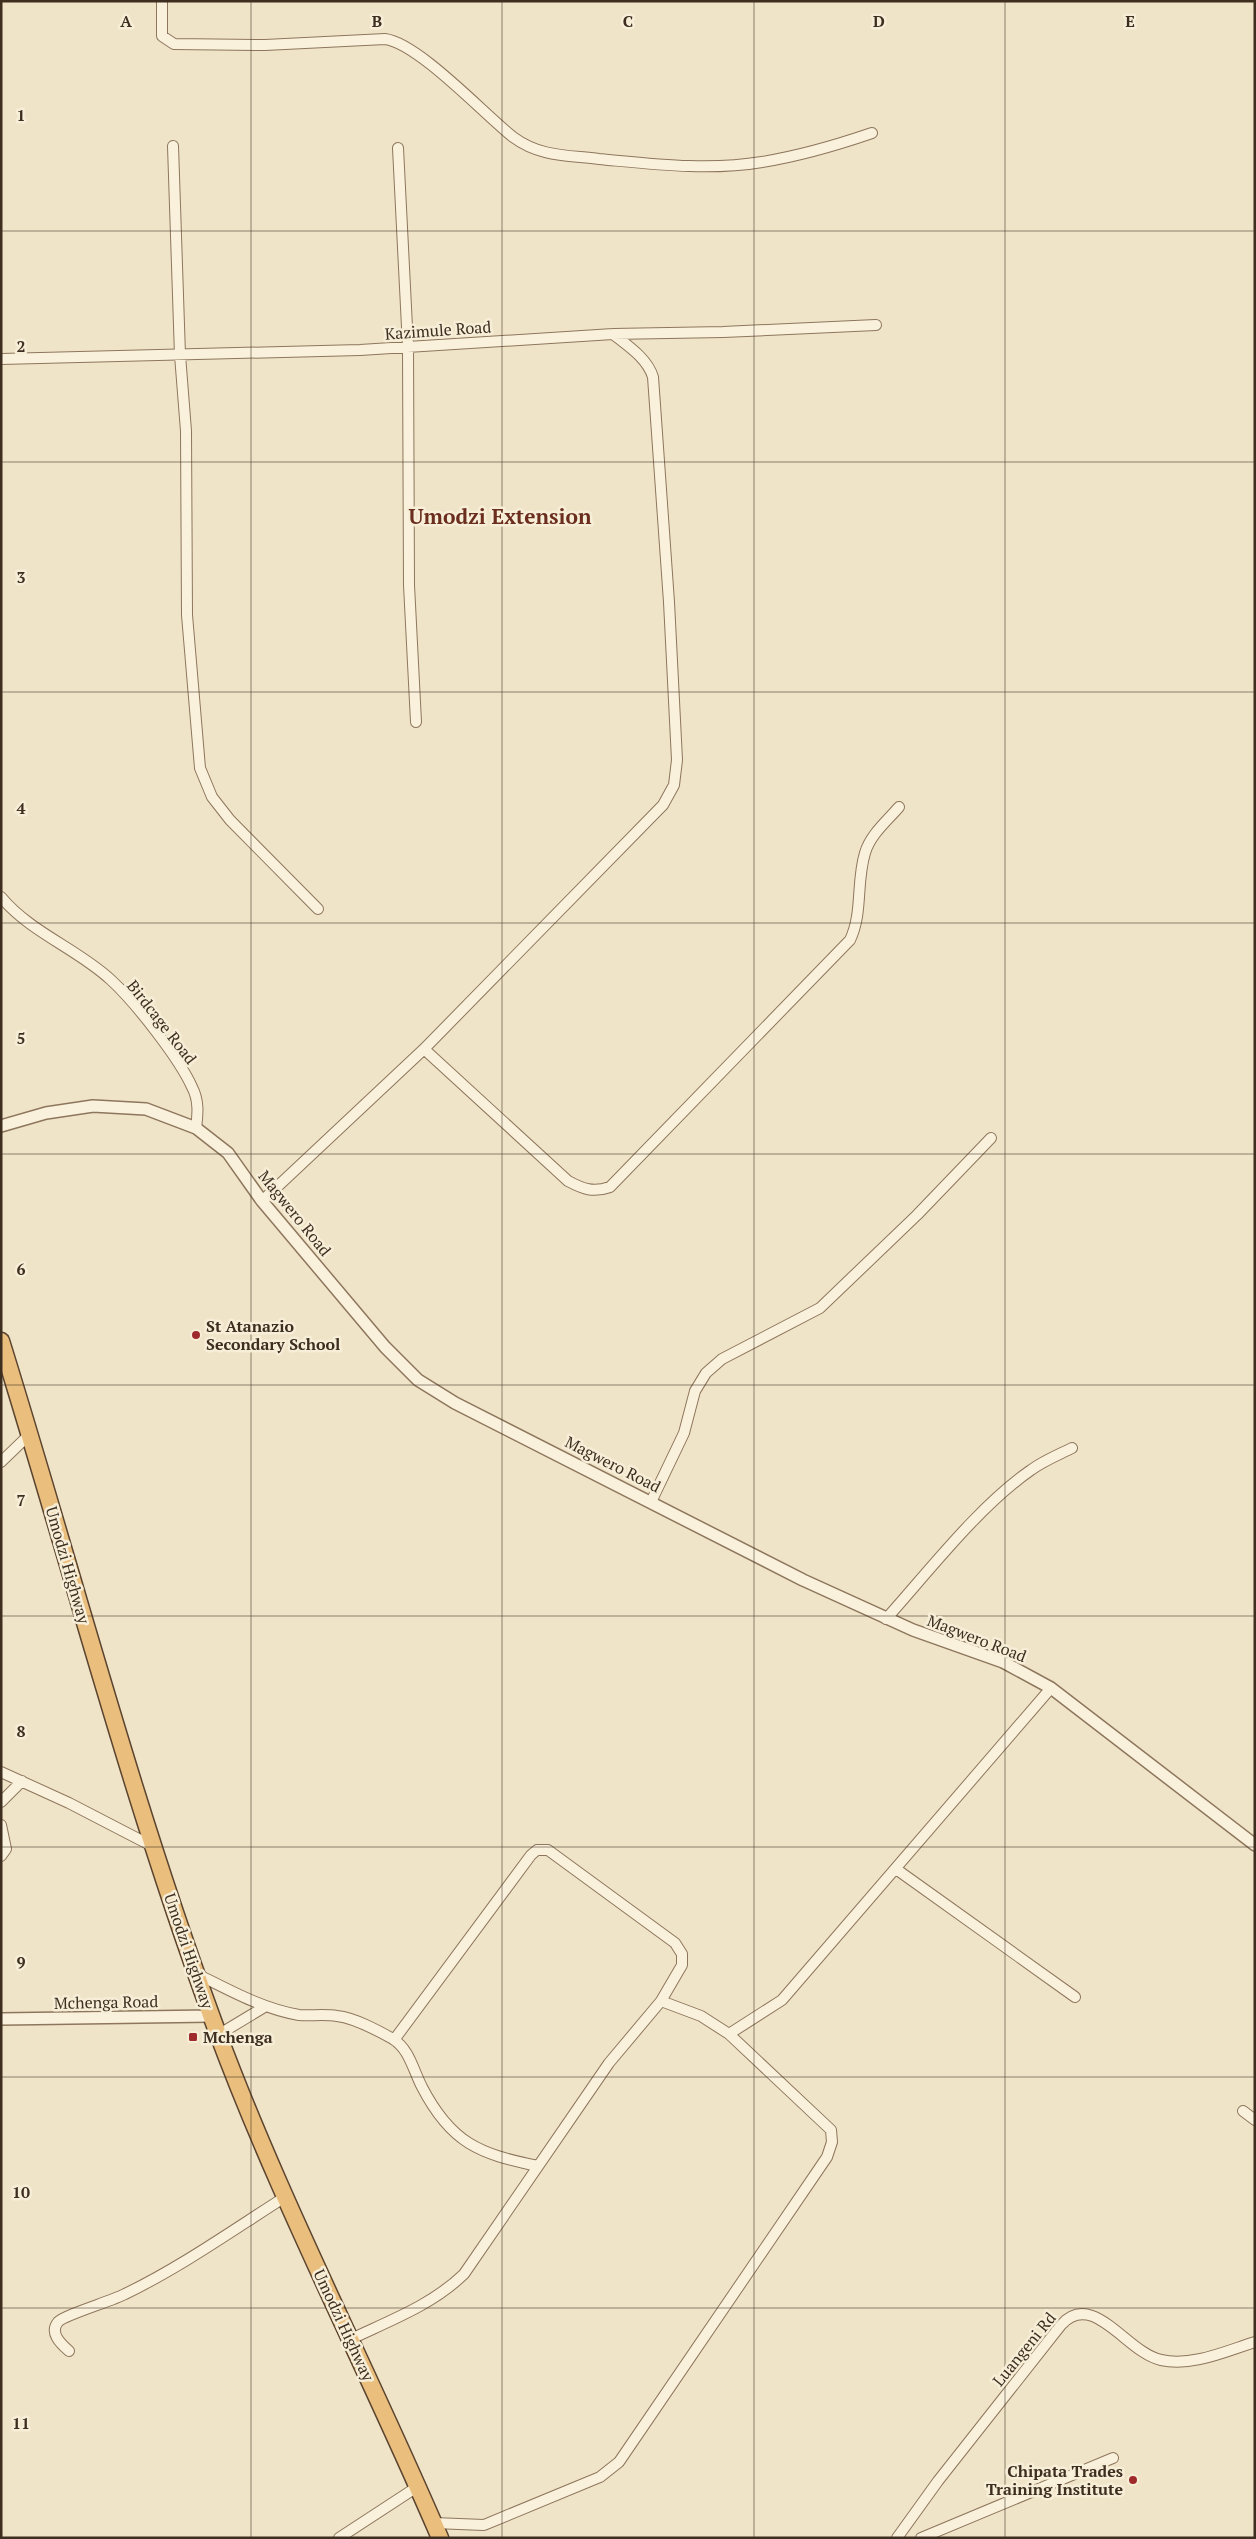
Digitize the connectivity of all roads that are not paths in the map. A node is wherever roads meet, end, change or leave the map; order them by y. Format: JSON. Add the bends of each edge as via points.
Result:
{"nodes":[{"id":1,"x":162,"y":1,"type":"edge"},
{"id":2,"x":872,"y":133,"type":"dead end"},
{"id":3,"x":173,"y":146,"type":"dead end"},
{"id":4,"x":398,"y":148,"type":"dead end"},
{"id":5,"x":876,"y":324,"type":"dead end"},
{"id":6,"x":613,"y":334,"type":"junction"},
{"id":7,"x":408,"y":347,"type":"junction"},
{"id":8,"x":180,"y":355,"type":"junction"},
{"id":9,"x":1,"y":359,"type":"edge"},
{"id":10,"x":416,"y":722,"type":"dead end"},
{"id":11,"x":899,"y":807,"type":"dead end"},
{"id":12,"x":1,"y":897,"type":"edge"},
{"id":13,"x":318,"y":909,"type":"dead end"},
{"id":14,"x":424,"y":1049,"type":"junction"},
{"id":15,"x":1,"y":1126,"type":"edge"},
{"id":16,"x":196,"y":1128,"type":"junction"},
{"id":17,"x":991,"y":1138,"type":"dead end"},
{"id":18,"x":262,"y":1201,"type":"junction"},
{"id":19,"x":1,"y":1341,"type":"edge"},
{"id":20,"x":30,"y":1434,"type":"junction"},
{"id":21,"x":1072,"y":1448,"type":"dead end"},
{"id":22,"x":1,"y":1462,"type":"edge"},
{"id":23,"x":651,"y":1502,"type":"junction"},
{"id":24,"x":886,"y":1619,"type":"junction"},
{"id":25,"x":1050,"y":1688,"type":"junction"},
{"id":26,"x":1,"y":1772,"type":"edge"},
{"id":27,"x":22,"y":1781,"type":"junction"},
{"id":28,"x":1,"y":1802,"type":"edge"},
{"id":29,"x":1,"y":1825,"type":"edge"},
{"id":30,"x":1255,"y":1845,"type":"edge"},
{"id":31,"x":154,"y":1847,"type":"junction"},
{"id":32,"x":1,"y":1856,"type":"edge"},
{"id":33,"x":896,"y":1869,"type":"junction"},
{"id":34,"x":197,"y":1974,"type":"junction"},
{"id":35,"x":1075,"y":1997,"type":"dead end"},
{"id":36,"x":661,"y":2001,"type":"junction"},
{"id":37,"x":266,"y":2006,"type":"junction"},
{"id":38,"x":211,"y":2016,"type":"junction"},
{"id":39,"x":1,"y":2019,"type":"edge"},
{"id":40,"x":729,"y":2034,"type":"junction"},
{"id":41,"x":218,"y":2035,"type":"junction"},
{"id":42,"x":394,"y":2040,"type":"junction"},
{"id":43,"x":1243,"y":2111,"type":"dead end"},
{"id":44,"x":1255,"y":2120,"type":"edge"},
{"id":45,"x":538,"y":2166,"type":"junction"},
{"id":46,"x":285,"y":2197,"type":"junction"},
{"id":47,"x":351,"y":2339,"type":"junction"},
{"id":48,"x":1255,"y":2342,"type":"edge"},
{"id":49,"x":69,"y":2351,"type":"dead end"},
{"id":50,"x":1114,"y":2458,"type":"dead end"},
{"id":51,"x":417,"y":2487,"type":"junction"},
{"id":52,"x":437,"y":2530,"type":"edge"},
{"id":53,"x":340,"y":2538,"type":"edge"},
{"id":54,"x":897,"y":2538,"type":"edge"},
{"id":55,"x":921,"y":2538,"type":"edge"}],
"edges":[{"from":1,"to":2,"type":"street","via":[[162,36],[174,44],[265,45],[385,39],[400,42],[514,137],[533,150],[551,155],[706,166],[762,162]]},
{"from":3,"to":8,"type":"street"},
{"from":4,"to":7,"type":"street"},
{"from":5,"to":6,"type":"street","name":"Kazimule Road"},
{"from":6,"to":7,"type":"street","name":"Kazimule Road"},
{"from":6,"to":14,"type":"street","via":[[642,358],[654,377],[677,760],[674,785],[663,804]]},
{"from":7,"to":8,"type":"street","name":"Kazimule Road"},
{"from":7,"to":10,"type":"street","via":[[409,585]]},
{"from":8,"to":9,"type":"street","name":"Kazimule Road"},
{"from":8,"to":13,"type":"street","via":[[186,431],[187,615],[200,768],[212,796],[230,820]]},
{"from":11,"to":14,"type":"street","via":[[870,840],[864,853],[856,928],[850,940],[610,1187],[599,1191],[587,1190],[568,1181]]},
{"from":12,"to":16,"type":"street","name":"Birdcage Road","via":[[22,919],[111,980],[139,1012],[193,1087],[198,1104]]},
{"from":14,"to":18,"type":"street"},
{"from":15,"to":16,"type":"street","name":"Magwero Road","via":[[46,1113],[93,1106],[146,1109]]},
{"from":16,"to":18,"type":"street","name":"Magwero Road","via":[[228,1153]]},
{"from":17,"to":23,"type":"street","via":[[820,1308],[722,1359],[706,1373],[695,1391],[684,1433]]},
{"from":18,"to":23,"type":"street","name":"Magwero Road","via":[[385,1347],[418,1380]]},
{"from":19,"to":20,"type":"highway","name":"Umodzi Highway"},
{"from":20,"to":22,"type":"street"},
{"from":20,"to":31,"type":"highway","name":"Umodzi Highway"},
{"from":21,"to":24,"type":"street","via":[[1032,1469],[1009,1487]]},
{"from":23,"to":24,"type":"street","name":"Magwero Road"},
{"from":24,"to":25,"type":"street","name":"Magwero Road","via":[[1003,1662]]},
{"from":25,"to":30,"type":"street","name":"Magwero Road"},
{"from":25,"to":33,"type":"street"},
{"from":26,"to":27,"type":"street"},
{"from":27,"to":28,"type":"street"},
{"from":27,"to":31,"type":"street"},
{"from":29,"to":32,"type":"street","via":[[6,1849]]},
{"from":31,"to":34,"type":"highway","name":"Umodzi Highway"},
{"from":33,"to":35,"type":"street"},
{"from":33,"to":40,"type":"street","via":[[782,2000]]},
{"from":34,"to":37,"type":"street"},
{"from":34,"to":38,"type":"highway","name":"Umodzi Highway"},
{"from":36,"to":40,"type":"street","via":[[701,2016]]},
{"from":36,"to":42,"type":"street","via":[[682,1965],[682,1954],[675,1943],[548,1850],[537,1850]]},
{"from":36,"to":45,"type":"street","via":[[609,2063]]},
{"from":37,"to":41,"type":"street"},
{"from":37,"to":42,"type":"street","via":[[299,2015],[338,2016]]},
{"from":38,"to":39,"type":"street","name":"Mchenga Road"},
{"from":38,"to":41,"type":"highway","name":"Umodzi Highway"},
{"from":40,"to":52,"type":"street","via":[[832,2130],[827,2157],[619,2462],[600,2477],[484,2525]]},
{"from":41,"to":46,"type":"highway","name":"Umodzi Highway"},
{"from":42,"to":45,"type":"street","via":[[409,2056],[422,2086],[451,2130],[470,2146],[490,2155]]},
{"from":43,"to":44,"type":"street"},
{"from":45,"to":47,"type":"street","via":[[464,2274],[448,2290],[428,2303]]},
{"from":46,"to":47,"type":"highway","name":"Umodzi Highway"},
{"from":46,"to":49,"type":"street","via":[[154,2280],[106,2304],[65,2318],[55,2331],[57,2340]]},
{"from":47,"to":51,"type":"highway","name":"Umodzi Highway"},
{"from":48,"to":54,"type":"street","name":"Luangeni Rd","via":[[1185,2361],[1162,2360],[1144,2353],[1093,2316],[1072,2315],[938,2481]]},
{"from":50,"to":55,"type":"street"},
{"from":51,"to":52,"type":"highway","name":"Umodzi Highway"},
{"from":51,"to":53,"type":"street"}]}
